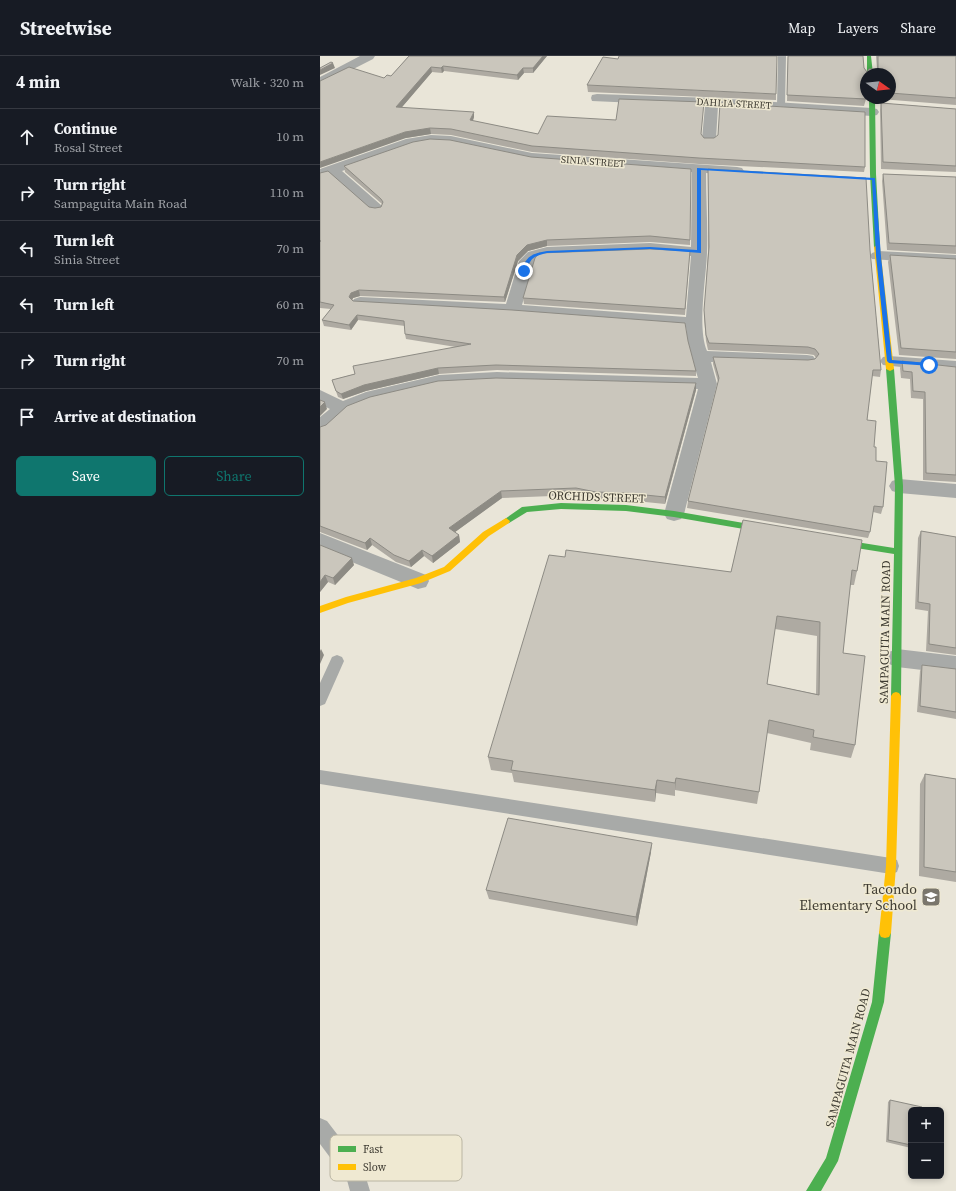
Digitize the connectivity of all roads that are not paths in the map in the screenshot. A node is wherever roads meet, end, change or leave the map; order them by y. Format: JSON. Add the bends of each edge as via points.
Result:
{"nodes":[{"id":1,"x":369,"y":56,"type":"edge"},
{"id":2,"x":782,"y":56,"type":"edge"},
{"id":3,"x":869,"y":56,"type":"edge"},
{"id":4,"x":870,"y":68,"type":"edge"},
{"id":5,"x":320,"y":82,"type":"edge"},
{"id":6,"x":597,"y":98,"type":"edge"},
{"id":7,"x":712,"y":102,"type":"junction"},
{"id":8,"x":872,"y":105,"type":"edge"},
{"id":9,"x":887,"y":105,"type":"edge"},
{"id":10,"x":781,"y":106,"type":"junction"},
{"id":11,"x":709,"y":138,"type":"edge"},
{"id":12,"x":698,"y":169,"type":"junction"},
{"id":13,"x":326,"y":172,"type":"edge"},
{"id":14,"x":754,"y":172,"type":"edge"},
{"id":15,"x":888,"y":175,"type":"edge"},
{"id":16,"x":874,"y":176,"type":"junction"},
{"id":17,"x":858,"y":178,"type":"edge"},
{"id":18,"x":376,"y":208,"type":"edge"},
{"id":19,"x":699,"y":252,"type":"junction"},
{"id":20,"x":878,"y":256,"type":"junction"},
{"id":21,"x":956,"y":260,"type":"edge"},
{"id":22,"x":360,"y":302,"type":"edge"},
{"id":23,"x":513,"y":309,"type":"junction"},
{"id":24,"x":694,"y":323,"type":"junction"},
{"id":25,"x":701,"y":356,"type":"junction"},
{"id":26,"x":807,"y":360,"type":"edge"},
{"id":27,"x":889,"y":361,"type":"junction"},
{"id":28,"x":956,"y":367,"type":"edge"},
{"id":29,"x":708,"y":384,"type":"junction"},
{"id":30,"x":320,"y":396,"type":"edge"},
{"id":31,"x":342,"y":408,"type":"junction"},
{"id":32,"x":320,"y":427,"type":"edge"},
{"id":33,"x":899,"y":486,"type":"junction"},
{"id":34,"x":956,"y":491,"type":"edge"},
{"id":35,"x":674,"y":514,"type":"junction"},
{"id":36,"x":782,"y":532,"type":"edge"},
{"id":37,"x":821,"y":539,"type":"edge"},
{"id":38,"x":320,"y":541,"type":"edge"},
{"id":39,"x":898,"y":552,"type":"junction"},
{"id":40,"x":418,"y":581,"type":"junction"},
{"id":41,"x":320,"y":610,"type":"edge"},
{"id":42,"x":897,"y":658,"type":"junction"},
{"id":43,"x":337,"y":661,"type":"dead end"},
{"id":44,"x":956,"y":664,"type":"edge"},
{"id":45,"x":320,"y":700,"type":"edge"},
{"id":46,"x":320,"y":777,"type":"edge"},
{"id":47,"x":891,"y":866,"type":"junction"},
{"id":48,"x":320,"y":1128,"type":"edge"},
{"id":49,"x":330,"y":1141,"type":"edge"},
{"id":50,"x":358,"y":1181,"type":"edge"},
{"id":51,"x":360,"y":1191,"type":"edge"},
{"id":52,"x":813,"y":1191,"type":"edge"}],
"edges":[{"from":1,"to":5,"type":"street"},
{"from":2,"to":10,"type":"lane"},
{"from":3,"to":4,"type":"street"},
{"from":6,"to":7,"type":"street","name":"DAHLIA STREET"},
{"from":7,"to":10,"type":"street","name":"DAHLIA STREET"},
{"from":7,"to":11,"type":"street"},
{"from":8,"to":9,"type":"street","name":"DAHLIA STREET"},
{"from":8,"to":10,"type":"street","name":"DAHLIA STREET"},
{"from":8,"to":16,"type":"street","name":"SAMPAGUITA MAIN ROAD"},
{"from":12,"to":13,"type":"street","name":"SINIA STREET","via":[[532,157],[451,140],[431,139],[411,142]]},
{"from":12,"to":14,"type":"street","name":"SINIA STREET"},
{"from":12,"to":19,"type":"street"},
{"from":13,"to":18,"type":"street"},
{"from":15,"to":16,"type":"street"},
{"from":16,"to":17,"type":"street"},
{"from":16,"to":20,"type":"street","name":"SAMPAGUITA MAIN ROAD"},
{"from":19,"to":23,"type":"street","via":[[650,248],[547,252],[534,256],[524,265]]},
{"from":19,"to":24,"type":"street"},
{"from":20,"to":21,"type":"street"},
{"from":20,"to":27,"type":"street","name":"SAMPAGUITA MAIN ROAD"},
{"from":22,"to":23,"type":"street"},
{"from":23,"to":24,"type":"street"},
{"from":24,"to":25,"type":"street","via":[[696,345]]},
{"from":25,"to":26,"type":"street"},
{"from":25,"to":29,"type":"street"},
{"from":27,"to":28,"type":"street"},
{"from":27,"to":33,"type":"street","name":"SAMPAGUITA MAIN ROAD"},
{"from":29,"to":31,"type":"street","via":[[497,378],[438,381],[366,398]]},
{"from":29,"to":35,"type":"street"},
{"from":30,"to":31,"type":"street"},
{"from":31,"to":32,"type":"street"},
{"from":33,"to":34,"type":"street"},
{"from":33,"to":39,"type":"street","name":"SAMPAGUITA MAIN ROAD"},
{"from":35,"to":36,"type":"street","name":"ORCHIDS STREET"},
{"from":35,"to":40,"type":"street","name":"ORCHIDS STREET","via":[[626,508],[561,506],[525,510],[486,534],[447,570]]},
{"from":37,"to":39,"type":"street"},
{"from":38,"to":40,"type":"street"},
{"from":39,"to":42,"type":"street","name":"SAMPAGUITA MAIN ROAD"},
{"from":40,"to":41,"type":"street","name":"ORCHIDS STREET","via":[[346,600]]},
{"from":42,"to":44,"type":"street"},
{"from":42,"to":47,"type":"street","name":"SAMPAGUITA MAIN ROAD"},
{"from":43,"to":45,"type":"lane"},
{"from":46,"to":47,"type":"lane"},
{"from":47,"to":52,"type":"street","name":"SAMPAGUITA MAIN ROAD","via":[[878,1002],[832,1161]]},
{"from":48,"to":49,"type":"lane"},
{"from":50,"to":51,"type":"lane"}]}
